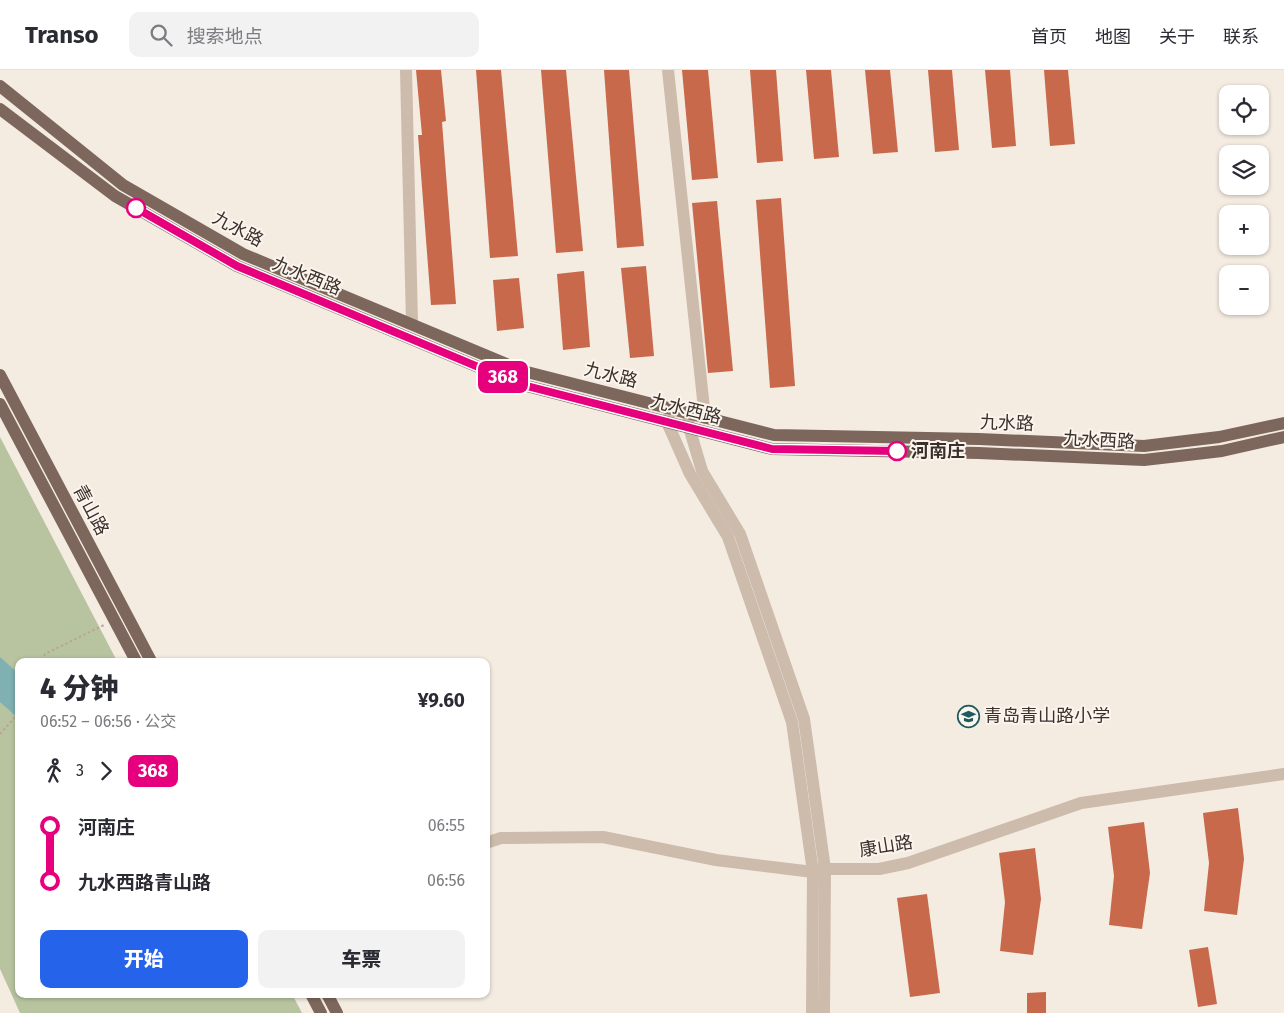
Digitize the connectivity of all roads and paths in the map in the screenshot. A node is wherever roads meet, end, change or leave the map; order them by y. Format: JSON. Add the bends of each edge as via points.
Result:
{"nodes":[{"id":1,"x":406,"y":70,"type":"edge"},
{"id":2,"x":668,"y":70,"type":"edge"},
{"id":3,"x":0,"y":92,"type":"edge"},
{"id":4,"x":0,"y":109,"type":"edge"},
{"id":5,"x":412,"y":323,"type":"junction"},
{"id":6,"x":0,"y":375,"type":"edge"},
{"id":7,"x":0,"y":404,"type":"edge"},
{"id":8,"x":671,"y":409,"type":"junction"},
{"id":9,"x":688,"y":413,"type":"junction"},
{"id":10,"x":705,"y":418,"type":"junction"},
{"id":11,"x":667,"y":422,"type":"junction"},
{"id":12,"x":1284,"y":423,"type":"edge"},
{"id":13,"x":689,"y":427,"type":"junction"},
{"id":14,"x":1284,"y":437,"type":"edge"},
{"id":15,"x":114,"y":620,"type":"junction"},
{"id":16,"x":44,"y":658,"type":"edge"},
{"id":17,"x":134,"y":658,"type":"edge"},
{"id":18,"x":149,"y":658,"type":"edge"},
{"id":19,"x":15,"y":717,"type":"edge"},
{"id":20,"x":0,"y":734,"type":"edge"},
{"id":21,"x":1284,"y":774,"type":"edge"},
{"id":22,"x":490,"y":842,"type":"edge"},
{"id":23,"x":819,"y":870,"type":"junction"},
{"id":24,"x":313,"y":998,"type":"edge"},
{"id":25,"x":329,"y":998,"type":"edge"},
{"id":26,"x":321,"y":1013,"type":"edge"},
{"id":27,"x":337,"y":1013,"type":"edge"},
{"id":28,"x":812,"y":1013,"type":"edge"},
{"id":29,"x":824,"y":1013,"type":"edge"}],
"edges":[{"from":1,"to":5,"type":"street"},
{"from":2,"to":10,"type":"street"},
{"from":3,"to":5,"type":"main road","name":"九水路","via":[[123,185],[243,254]]},
{"from":4,"to":11,"type":"main road","name":"九水西路","via":[[115,196],[237,266],[519,384]]},
{"from":5,"to":8,"type":"main road","name":"九水路","via":[[524,371]]},
{"from":6,"to":18,"type":"main road","name":"青山路"},
{"from":7,"to":15,"type":"main road","name":"青山路"},
{"from":8,"to":9,"type":"main road","name":"九水路"},
{"from":8,"to":11,"type":"street"},
{"from":9,"to":10,"type":"main road","name":"九水路"},
{"from":9,"to":13,"type":"street"},
{"from":10,"to":12,"type":"main road","name":"九水路","via":[[774,435],[1144,446],[1219,438]]},
{"from":11,"to":13,"type":"main road","name":"九水西路"},
{"from":11,"to":23,"type":"street","via":[[690,474],[728,537],[792,722]]},
{"from":13,"to":14,"type":"main road","name":"九水西路","via":[[772,449],[979,452],[1144,460],[1222,451]]},
{"from":13,"to":23,"type":"street","via":[[702,471],[740,534],[804,719]]},
{"from":15,"to":16,"type":"path","via":[[45,654]]},
{"from":15,"to":17,"type":"main road","name":"青山路"},
{"from":19,"to":20,"type":"path"},
{"from":21,"to":23,"type":"street","name":"康山路","via":[[1081,803],[908,863],[878,868]]},
{"from":22,"to":23,"type":"street","name":"康山路","via":[[501,838],[603,838],[716,860]]},
{"from":23,"to":28,"type":"street"},
{"from":23,"to":29,"type":"street"},
{"from":24,"to":26,"type":"main road"},
{"from":25,"to":27,"type":"main road"}]}
